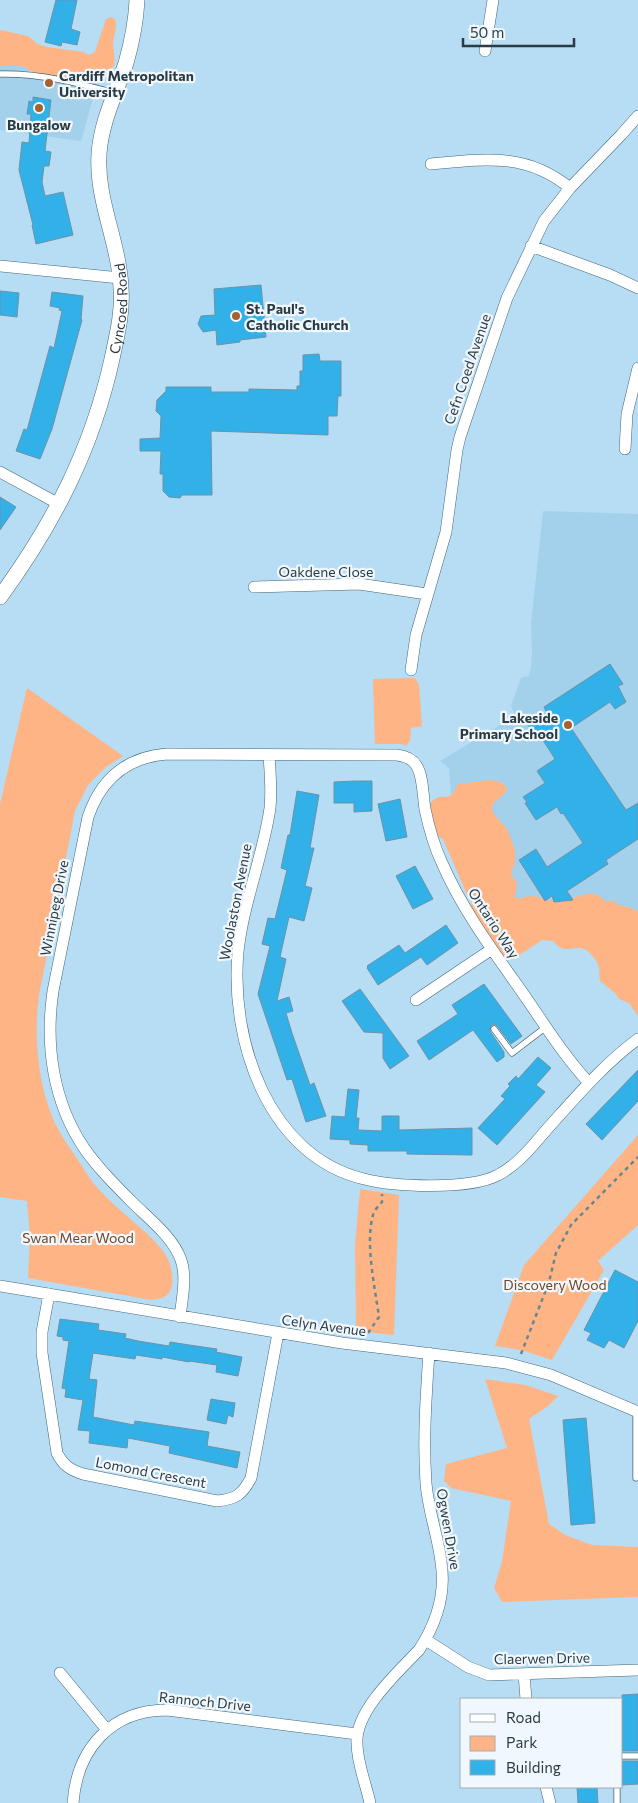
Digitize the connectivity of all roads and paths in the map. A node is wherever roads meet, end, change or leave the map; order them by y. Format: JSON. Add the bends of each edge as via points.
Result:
{"nodes":[{"id":1,"x":137,"y":0,"type":"edge"},
{"id":2,"x":493,"y":0,"type":"edge"},
{"id":3,"x":485,"y":51,"type":"dead end"},
{"id":4,"x":0,"y":74,"type":"edge"},
{"id":5,"x":114,"y":93,"type":"junction"},
{"id":6,"x":638,"y":116,"type":"edge"},
{"id":7,"x":431,"y":164,"type":"dead end"},
{"id":8,"x":570,"y":188,"type":"junction"},
{"id":9,"x":531,"y":246,"type":"junction"},
{"id":10,"x":0,"y":266,"type":"edge"},
{"id":11,"x":120,"y":278,"type":"junction"},
{"id":12,"x":638,"y":288,"type":"edge"},
{"id":13,"x":638,"y":368,"type":"edge"},
{"id":14,"x":625,"y":449,"type":"dead end"},
{"id":15,"x":0,"y":472,"type":"edge"},
{"id":16,"x":59,"y":504,"type":"junction"},
{"id":17,"x":254,"y":587,"type":"dead end"},
{"id":18,"x":428,"y":594,"type":"junction"},
{"id":19,"x":0,"y":597,"type":"edge"},
{"id":20,"x":411,"y":670,"type":"dead end"},
{"id":21,"x":269,"y":755,"type":"junction"},
{"id":22,"x":413,"y":760,"type":"joint"},
{"id":23,"x":492,"y":949,"type":"junction"},
{"id":24,"x":416,"y":1000,"type":"dead end"},
{"id":25,"x":546,"y":1027,"type":"junction"},
{"id":26,"x":494,"y":1029,"type":"dead end"},
{"id":27,"x":638,"y":1039,"type":"edge"},
{"id":28,"x":589,"y":1083,"type":"junction"},
{"id":29,"x":638,"y":1157,"type":"edge"},
{"id":30,"x":381,"y":1182,"type":"junction"},
{"id":31,"x":0,"y":1286,"type":"edge"},
{"id":32,"x":49,"y":1294,"type":"junction"},
{"id":33,"x":180,"y":1317,"type":"junction"},
{"id":34,"x":278,"y":1333,"type":"junction"},
{"id":35,"x":360,"y":1345,"type":"junction"},
{"id":36,"x":430,"y":1353,"type":"junction"},
{"id":37,"x":518,"y":1365,"type":"junction"},
{"id":38,"x":637,"y":1410,"type":"edge"},
{"id":39,"x":636,"y":1478,"type":"dead end"},
{"id":40,"x":426,"y":1640,"type":"junction"},
{"id":41,"x":638,"y":1670,"type":"edge"},
{"id":42,"x":60,"y":1674,"type":"dead end"},
{"id":43,"x":524,"y":1674,"type":"junction"},
{"id":44,"x":526,"y":1698,"type":"edge"},
{"id":45,"x":107,"y":1730,"type":"junction"},
{"id":46,"x":358,"y":1734,"type":"junction"},
{"id":47,"x":623,"y":1756,"type":"edge"},
{"id":48,"x":638,"y":1756,"type":"edge"},
{"id":49,"x":546,"y":1788,"type":"edge"},
{"id":50,"x":616,"y":1788,"type":"edge"},
{"id":51,"x":73,"y":1803,"type":"edge"},
{"id":52,"x":370,"y":1803,"type":"edge"},
{"id":53,"x":550,"y":1803,"type":"edge"},
{"id":54,"x":617,"y":1803,"type":"edge"}],
"edges":[{"from":1,"to":5,"type":"street","name":"Cyncoed Road","via":[[134,33]]},
{"from":2,"to":3,"type":"street"},
{"from":4,"to":5,"type":"lane","via":[[58,80]]},
{"from":5,"to":11,"type":"street","name":"Cyncoed Road","via":[[101,137],[99,166]]},
{"from":6,"to":8,"type":"street","name":"Cefn Coed Avenue"},
{"from":7,"to":8,"type":"street","via":[[512,160],[541,169]]},
{"from":8,"to":9,"type":"street","name":"Cefn Coed Avenue","via":[[548,214]]},
{"from":9,"to":12,"type":"street"},
{"from":9,"to":18,"type":"street","name":"Cefn Coed Avenue","via":[[507,298],[465,422],[457,450],[446,532]]},
{"from":10,"to":11,"type":"street"},
{"from":11,"to":16,"type":"street","name":"Cyncoed Road","via":[[119,325],[107,381],[81,458]]},
{"from":13,"to":14,"type":"street","via":[[627,414]]},
{"from":15,"to":16,"type":"street"},
{"from":16,"to":19,"type":"street","name":"Cyncoed Road"},
{"from":17,"to":18,"type":"street","name":"Oakdene Close","via":[[359,584]]},
{"from":18,"to":20,"type":"street","name":"Cefn Coed Avenue","via":[[416,635]]},
{"from":21,"to":22,"type":"street","name":"Winnipeg Drive","via":[[397,755]]},
{"from":21,"to":30,"type":"street","name":"Woolaston Avenue","via":[[270,807],[238,952],[237,986],[248,1053],[271,1107],[292,1138],[333,1168],[348,1175]]},
{"from":21,"to":33,"type":"street","name":"Winnipeg Drive","via":[[154,755],[141,758],[108,780],[92,803],[88,817],[49,1013],[49,1041],[62,1105],[79,1140],[102,1172],[166,1236],[179,1254],[184,1278]]},
{"from":22,"to":23,"type":"street","name":"Ontario Way","via":[[419,772],[428,825],[440,860],[461,901]]},
{"from":23,"to":24,"type":"street"},
{"from":23,"to":25,"type":"street","name":"Ontario Way"},
{"from":25,"to":26,"type":"lane","via":[[512,1052]]},
{"from":25,"to":28,"type":"street","name":"Ontario Way"},
{"from":27,"to":28,"type":"street","name":"Woolaston Avenue"},
{"from":28,"to":30,"type":"street","name":"Woolaston Avenue","via":[[524,1155],[498,1175],[462,1184]]},
{"from":29,"to":37,"type":"path","via":[[571,1225],[556,1253],[549,1282]]},
{"from":30,"to":35,"type":"path","via":[[382,1202],[373,1214],[371,1232],[371,1260],[379,1317]]},
{"from":31,"to":32,"type":"street","name":"Celyn Avenue"},
{"from":32,"to":33,"type":"street","name":"Celyn Avenue"},
{"from":32,"to":34,"type":"street","name":"Lomond Crescent","via":[[42,1353],[57,1452],[62,1463],[83,1474],[217,1501],[238,1496],[251,1478]]},
{"from":33,"to":34,"type":"street","name":"Celyn Avenue"},
{"from":34,"to":35,"type":"street","name":"Celyn Avenue"},
{"from":35,"to":36,"type":"street","name":"Celyn Avenue"},
{"from":36,"to":37,"type":"street","name":"Celyn Avenue"},
{"from":36,"to":40,"type":"street","name":"Ogwen Drive","via":[[425,1427],[426,1486],[443,1578],[436,1615]]},
{"from":37,"to":38,"type":"street","name":"Celyn Avenue"},
{"from":38,"to":39,"type":"lane"},
{"from":40,"to":43,"type":"street","name":"Claerwen Drive","via":[[479,1672]]},
{"from":40,"to":46,"type":"street","name":"Ogwen Drive","via":[[370,1705]]},
{"from":41,"to":43,"type":"street","name":"Claerwen Drive"},
{"from":42,"to":45,"type":"street"},
{"from":43,"to":44,"type":"street"},
{"from":45,"to":46,"type":"street","name":"Rannoch Drive","via":[[134,1714],[167,1710]]},
{"from":45,"to":51,"type":"street","name":"Rannoch Drive","via":[[84,1758],[76,1780]]},
{"from":46,"to":52,"type":"street","name":"Ogwen Drive","via":[[358,1751]]},
{"from":47,"to":48,"type":"lane"},
{"from":49,"to":53,"type":"street"},
{"from":50,"to":54,"type":"lane"}]}
